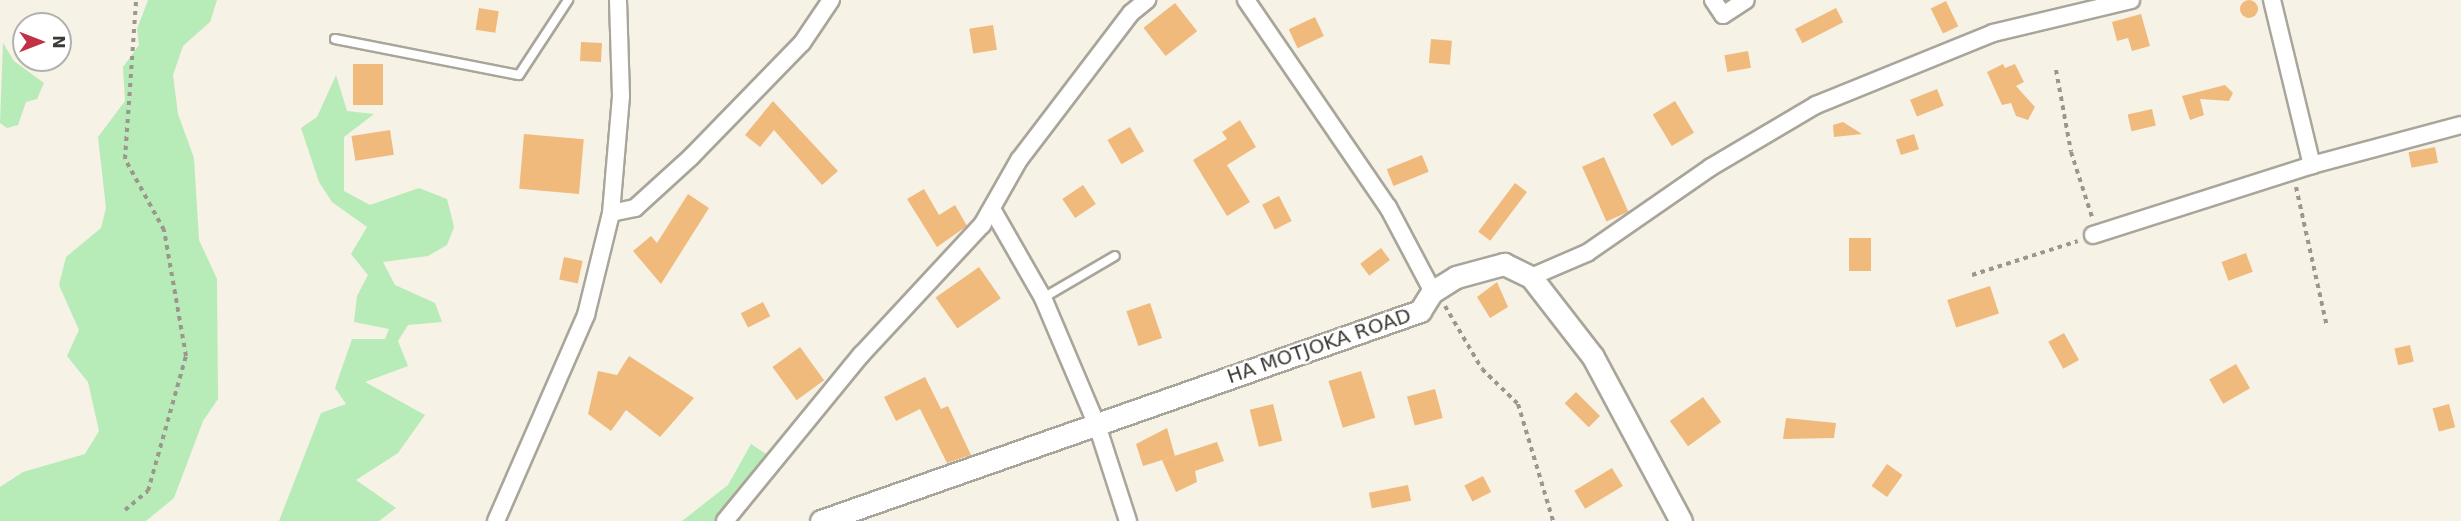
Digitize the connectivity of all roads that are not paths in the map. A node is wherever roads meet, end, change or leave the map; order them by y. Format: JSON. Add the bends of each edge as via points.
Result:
{"nodes":[{"id":1,"x":568,"y":0,"type":"edge"},
{"id":2,"x":618,"y":0,"type":"edge"},
{"id":3,"x":831,"y":0,"type":"edge"},
{"id":4,"x":1147,"y":0,"type":"edge"},
{"id":5,"x":1246,"y":0,"type":"edge"},
{"id":6,"x":1713,"y":0,"type":"edge"},
{"id":7,"x":1746,"y":0,"type":"edge"},
{"id":8,"x":2131,"y":0,"type":"edge"},
{"id":9,"x":2272,"y":0,"type":"edge"},
{"id":10,"x":335,"y":39,"type":"dead end"},
{"id":11,"x":2461,"y":124,"type":"edge"},
{"id":12,"x":2312,"y":165,"type":"junction"},
{"id":13,"x":992,"y":209,"type":"junction"},
{"id":14,"x":611,"y":213,"type":"junction"},
{"id":15,"x":2093,"y":235,"type":"road end"},
{"id":16,"x":1115,"y":256,"type":"dead end"},
{"id":17,"x":1531,"y":278,"type":"junction"},
{"id":18,"x":1433,"y":292,"type":"junction"},
{"id":19,"x":1043,"y":298,"type":"junction"},
{"id":20,"x":1097,"y":425,"type":"junction"},
{"id":21,"x":496,"y":521,"type":"edge"},
{"id":22,"x":725,"y":521,"type":"edge"},
{"id":23,"x":821,"y":521,"type":"edge"},
{"id":24,"x":1128,"y":521,"type":"edge"},
{"id":25,"x":1681,"y":521,"type":"edge"}],
"edges":[{"from":1,"to":10,"type":"lane","via":[[519,75]]},
{"from":2,"to":14,"type":"street","via":[[621,96]]},
{"from":3,"to":14,"type":"street","via":[[802,44],[691,157],[635,208]]},
{"from":4,"to":13,"type":"street","via":[[1131,13],[1019,160]]},
{"from":5,"to":18,"type":"street","via":[[1388,207]]},
{"from":6,"to":7,"type":"street","via":[[1723,15]]},
{"from":8,"to":17,"type":"street","via":[[1993,33],[1815,105],[1711,167],[1587,253]]},
{"from":9,"to":12,"type":"street"},
{"from":11,"to":12,"type":"street"},
{"from":12,"to":15,"type":"street"},
{"from":13,"to":19,"type":"street"},
{"from":13,"to":22,"type":"street"},
{"from":14,"to":21,"type":"street","via":[[586,315]]},
{"from":16,"to":19,"type":"lane"},
{"from":17,"to":18,"type":"street","name":"HA MOTJOKA ROAD","via":[[1504,264],[1471,271]]},
{"from":17,"to":25,"type":"street","name":"HA MOTJOKA ROAD","via":[[1593,357]]},
{"from":18,"to":20,"type":"street","name":"HA MOTJOKA ROAD","via":[[1420,311]]},
{"from":19,"to":20,"type":"street"},
{"from":20,"to":23,"type":"street","name":"HA MOTJOKA ROAD"},
{"from":20,"to":24,"type":"street"}]}
